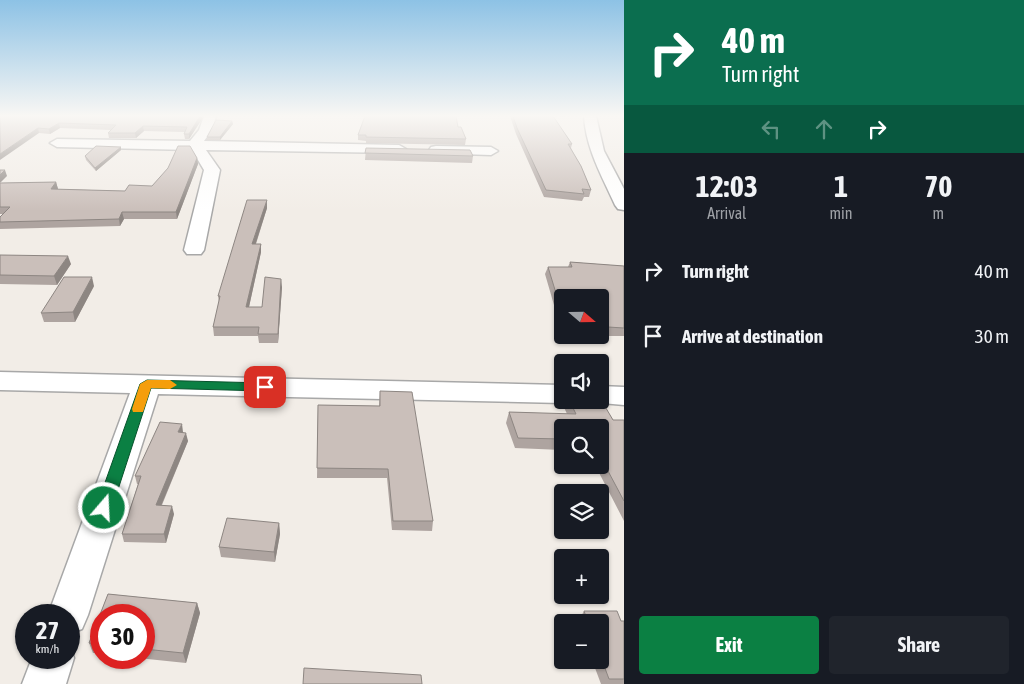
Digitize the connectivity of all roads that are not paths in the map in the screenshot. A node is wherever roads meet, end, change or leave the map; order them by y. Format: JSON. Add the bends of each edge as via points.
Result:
{"nodes":[{"id":1,"x":197,"y":148,"type":"edge"},
{"id":2,"x":369,"y":148,"type":"edge"},
{"id":3,"x":598,"y":148,"type":"edge"},
{"id":4,"x":491,"y":151,"type":"dead end"},
{"id":5,"x":624,"y":205,"type":"edge"},
{"id":6,"x":194,"y":250,"type":"dead end"},
{"id":7,"x":0,"y":380,"type":"edge"},
{"id":8,"x":147,"y":384,"type":"junction"},
{"id":9,"x":554,"y":394,"type":"edge"},
{"id":10,"x":609,"y":395,"type":"edge"},
{"id":11,"x":624,"y":396,"type":"edge"},
{"id":12,"x":72,"y":604,"type":"edge"},
{"id":13,"x":49,"y":669,"type":"edge"},
{"id":14,"x":44,"y":684,"type":"edge"}],
"edges":[{"from":1,"to":6,"type":"street","via":[[212,170]]},
{"from":2,"to":4,"type":"street"},
{"from":3,"to":5,"type":"street"},
{"from":7,"to":8,"type":"street"},
{"from":8,"to":9,"type":"street"},
{"from":8,"to":12,"type":"street"},
{"from":10,"to":11,"type":"street"},
{"from":13,"to":14,"type":"street"}]}
